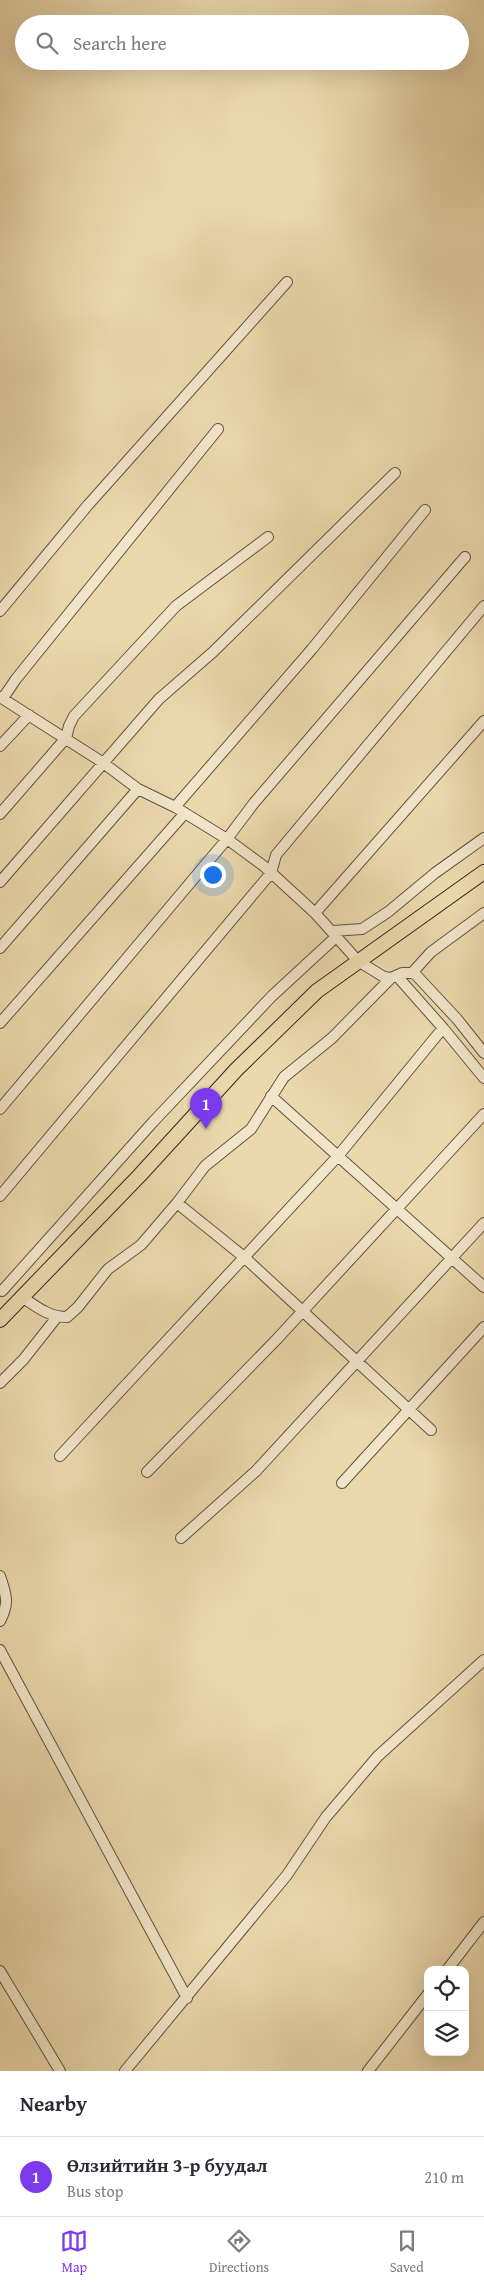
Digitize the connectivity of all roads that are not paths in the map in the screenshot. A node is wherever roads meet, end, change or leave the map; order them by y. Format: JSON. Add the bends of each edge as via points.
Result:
{"nodes":[{"id":1,"x":287,"y":282,"type":"dead end"},
{"id":2,"x":218,"y":429,"type":"dead end"},
{"id":3,"x":395,"y":472,"type":"dead end"},
{"id":4,"x":425,"y":510,"type":"dead end"},
{"id":5,"x":268,"y":536,"type":"dead end"},
{"id":6,"x":465,"y":557,"type":"dead end"},
{"id":7,"x":484,"y":606,"type":"edge"},
{"id":8,"x":0,"y":611,"type":"edge"},
{"id":9,"x":2,"y":697,"type":"edge"},
{"id":10,"x":29,"y":715,"type":"junction"},
{"id":11,"x":484,"y":721,"type":"edge"},
{"id":12,"x":66,"y":738,"type":"junction"},
{"id":13,"x":0,"y":746,"type":"edge"},
{"id":14,"x":102,"y":762,"type":"junction"},
{"id":15,"x":138,"y":790,"type":"junction"},
{"id":16,"x":176,"y":807,"type":"junction"},
{"id":17,"x":185,"y":813,"type":"junction"},
{"id":18,"x":0,"y":814,"type":"edge"},
{"id":19,"x":227,"y":838,"type":"junction"},
{"id":20,"x":484,"y":838,"type":"edge"},
{"id":21,"x":484,"y":872,"type":"edge"},
{"id":22,"x":271,"y":873,"type":"junction"},
{"id":23,"x":0,"y":882,"type":"edge"},
{"id":24,"x":316,"y":913,"type":"junction"},
{"id":25,"x":484,"y":913,"type":"edge"},
{"id":26,"x":335,"y":934,"type":"junction"},
{"id":27,"x":0,"y":948,"type":"edge"},
{"id":28,"x":358,"y":961,"type":"junction"},
{"id":29,"x":412,"y":973,"type":"junction"},
{"id":30,"x":394,"y":977,"type":"junction"},
{"id":31,"x":0,"y":1023,"type":"edge"},
{"id":32,"x":444,"y":1028,"type":"junction"},
{"id":33,"x":484,"y":1053,"type":"edge"},
{"id":34,"x":484,"y":1078,"type":"edge"},
{"id":35,"x":271,"y":1096,"type":"junction"},
{"id":36,"x":0,"y":1109,"type":"edge"},
{"id":37,"x":484,"y":1114,"type":"edge"},
{"id":38,"x":338,"y":1156,"type":"junction"},
{"id":39,"x":0,"y":1196,"type":"edge"},
{"id":40,"x":177,"y":1203,"type":"junction"},
{"id":41,"x":398,"y":1209,"type":"junction"},
{"id":42,"x":484,"y":1223,"type":"edge"},
{"id":43,"x":244,"y":1258,"type":"junction"},
{"id":44,"x":452,"y":1258,"type":"junction"},
{"id":45,"x":484,"y":1287,"type":"edge"},
{"id":46,"x":1,"y":1290,"type":"edge"},
{"id":47,"x":18,"y":1301,"type":"junction"},
{"id":48,"x":302,"y":1310,"type":"junction"},
{"id":49,"x":57,"y":1317,"type":"junction"},
{"id":50,"x":0,"y":1320,"type":"edge"},
{"id":51,"x":484,"y":1327,"type":"edge"},
{"id":52,"x":357,"y":1361,"type":"junction"},
{"id":53,"x":0,"y":1383,"type":"edge"},
{"id":54,"x":410,"y":1410,"type":"junction"},
{"id":55,"x":431,"y":1430,"type":"dead end"},
{"id":56,"x":60,"y":1456,"type":"dead end"},
{"id":57,"x":147,"y":1472,"type":"dead end"},
{"id":58,"x":342,"y":1483,"type":"dead end"},
{"id":59,"x":181,"y":1538,"type":"dead end"},
{"id":60,"x":0,"y":1576,"type":"edge"},
{"id":61,"x":0,"y":1621,"type":"edge"},
{"id":62,"x":0,"y":1650,"type":"edge"},
{"id":63,"x":484,"y":1660,"type":"edge"},
{"id":64,"x":484,"y":1922,"type":"edge"},
{"id":65,"x":450,"y":1966,"type":"edge"},
{"id":66,"x":0,"y":1971,"type":"edge"},
{"id":67,"x":187,"y":1998,"type":"junction"},
{"id":68,"x":424,"y":1999,"type":"edge"},
{"id":69,"x":60,"y":2071,"type":"edge"},
{"id":70,"x":125,"y":2071,"type":"edge"},
{"id":71,"x":368,"y":2071,"type":"edge"}],
"edges":[{"from":1,"to":8,"type":"street","via":[[88,505]]},
{"from":2,"to":9,"type":"street"},
{"from":3,"to":14,"type":"street","via":[[212,652],[159,699]]},
{"from":4,"to":16,"type":"street","via":[[312,649]]},
{"from":5,"to":12,"type":"street","via":[[176,606],[74,716]]},
{"from":6,"to":19,"type":"street"},
{"from":7,"to":22,"type":"street","via":[[276,855]]},
{"from":9,"to":10,"type":"street"},
{"from":10,"to":12,"type":"street"},
{"from":10,"to":13,"type":"street"},
{"from":11,"to":24,"type":"street"},
{"from":12,"to":14,"type":"street"},
{"from":12,"to":18,"type":"street"},
{"from":14,"to":15,"type":"street"},
{"from":14,"to":23,"type":"street"},
{"from":15,"to":16,"type":"street"},
{"from":15,"to":27,"type":"street"},
{"from":16,"to":17,"type":"street"},
{"from":17,"to":19,"type":"street"},
{"from":17,"to":31,"type":"street"},
{"from":19,"to":22,"type":"street"},
{"from":19,"to":36,"type":"street"},
{"from":20,"to":26,"type":"street","via":[[362,929]]},
{"from":21,"to":28,"type":"main road"},
{"from":22,"to":24,"type":"street"},
{"from":22,"to":39,"type":"street"},
{"from":24,"to":26,"type":"street"},
{"from":25,"to":29,"type":"street","via":[[432,952]]},
{"from":26,"to":28,"type":"street"},
{"from":26,"to":46,"type":"street","via":[[258,1010]]},
{"from":28,"to":30,"type":"street","via":[[384,977]]},
{"from":28,"to":47,"type":"main road","via":[[317,991],[236,1070],[140,1176]]},
{"from":29,"to":30,"type":"street"},
{"from":29,"to":33,"type":"street","via":[[423,981]]},
{"from":30,"to":32,"type":"street"},
{"from":30,"to":35,"type":"street","via":[[332,1038],[284,1077]]},
{"from":32,"to":34,"type":"street"},
{"from":32,"to":38,"type":"street"},
{"from":35,"to":38,"type":"street"},
{"from":35,"to":40,"type":"street","via":[[251,1129],[205,1166]]},
{"from":37,"to":41,"type":"street"},
{"from":38,"to":41,"type":"street"},
{"from":38,"to":43,"type":"street"},
{"from":40,"to":43,"type":"street"},
{"from":40,"to":49,"type":"street","via":[[141,1245],[108,1269],[78,1307],[67,1317]]},
{"from":41,"to":44,"type":"street"},
{"from":41,"to":48,"type":"street"},
{"from":42,"to":44,"type":"street"},
{"from":43,"to":48,"type":"street"},
{"from":43,"to":56,"type":"street"},
{"from":44,"to":45,"type":"street"},
{"from":44,"to":52,"type":"street"},
{"from":46,"to":47,"type":"street"},
{"from":47,"to":49,"type":"street"},
{"from":47,"to":50,"type":"main road"},
{"from":48,"to":52,"type":"street"},
{"from":48,"to":57,"type":"street"},
{"from":49,"to":53,"type":"street"},
{"from":51,"to":54,"type":"street"},
{"from":52,"to":54,"type":"street"},
{"from":52,"to":59,"type":"street","via":[[256,1471]]},
{"from":54,"to":55,"type":"street"},
{"from":54,"to":58,"type":"street"},
{"from":60,"to":61,"type":"street","via":[[7,1598]]},
{"from":62,"to":67,"type":"street"},
{"from":63,"to":67,"type":"street","via":[[378,1756],[326,1817],[287,1875]]},
{"from":64,"to":65,"type":"street"},
{"from":66,"to":69,"type":"street"},
{"from":67,"to":70,"type":"street"},
{"from":68,"to":71,"type":"street"}]}
